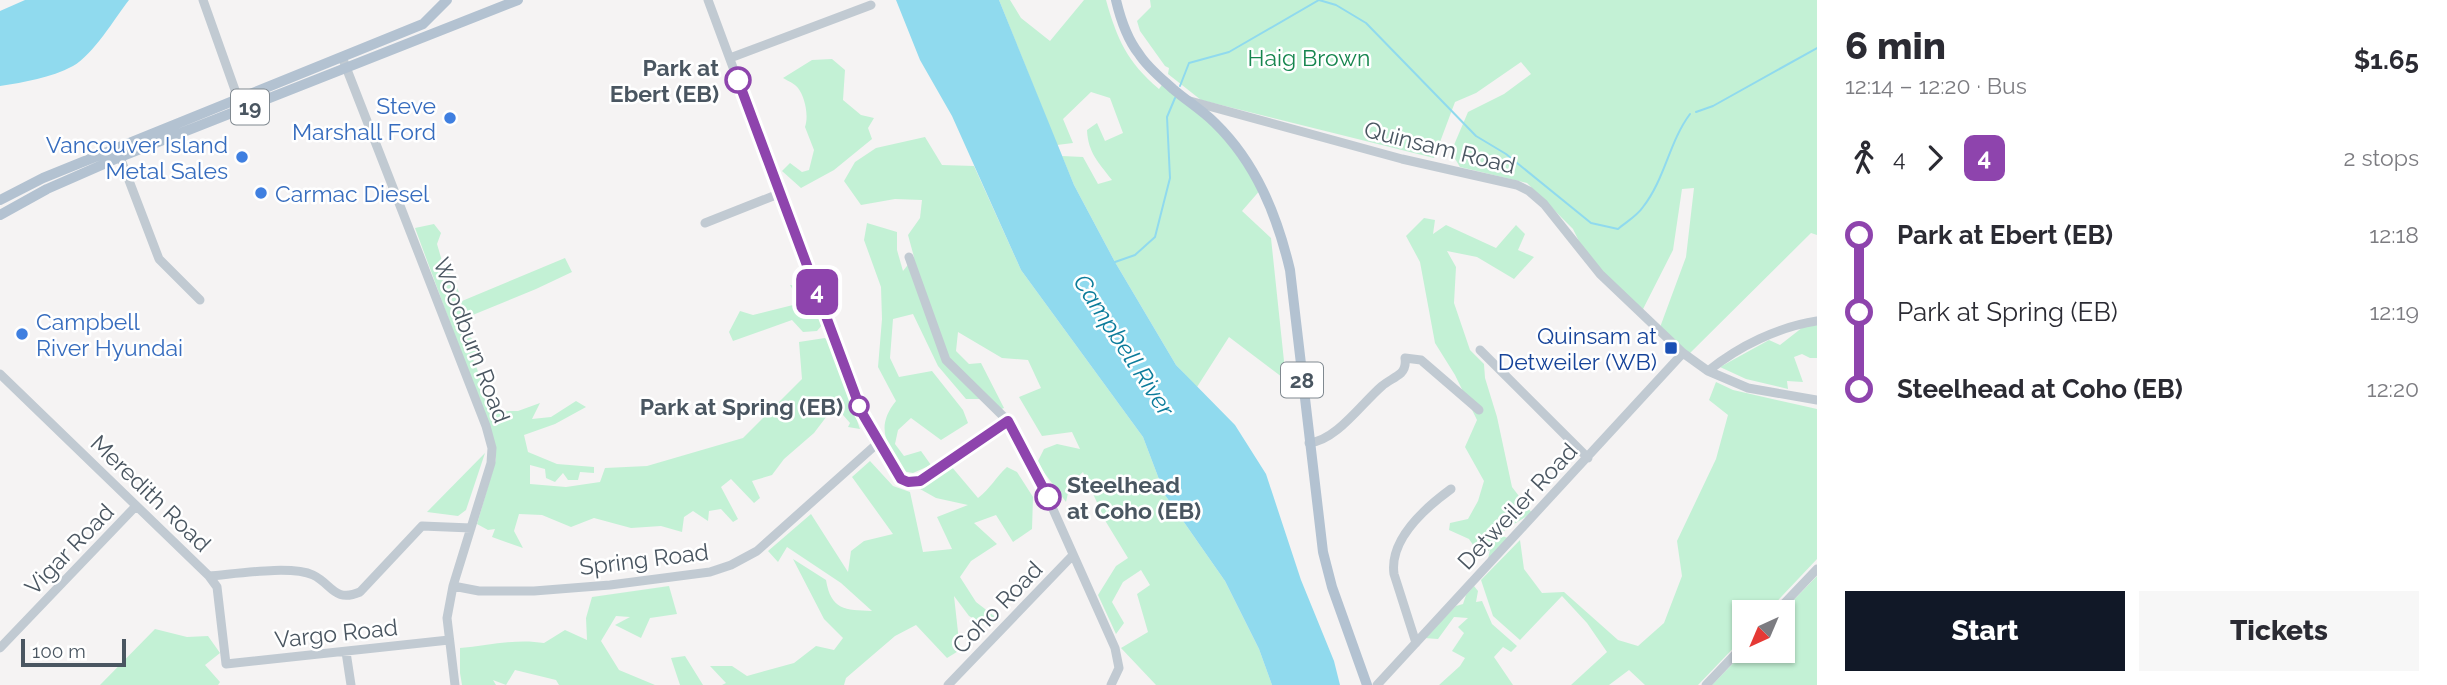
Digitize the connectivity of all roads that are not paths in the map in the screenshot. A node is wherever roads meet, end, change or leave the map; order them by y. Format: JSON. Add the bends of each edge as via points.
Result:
{"nodes":[{"id":1,"x":203,"y":0,"type":"edge"},
{"id":2,"x":447,"y":0,"type":"edge"},
{"id":3,"x":518,"y":0,"type":"edge"},
{"id":4,"x":708,"y":0,"type":"edge"},
{"id":5,"x":1116,"y":0,"type":"edge"},
{"id":6,"x":503,"y":2,"type":"edge"},
{"id":7,"x":872,"y":5,"type":"dead end"},
{"id":8,"x":342,"y":57,"type":"junction"},
{"id":9,"x":730,"y":58,"type":"junction"},
{"id":10,"x":346,"y":69,"type":"junction"},
{"id":11,"x":238,"y":98,"type":"junction"},
{"id":12,"x":1188,"y":100,"type":"junction"},
{"id":13,"x":242,"y":110,"type":"junction"},
{"id":14,"x":120,"y":157,"type":"junction"},
{"id":15,"x":781,"y":193,"type":"junction"},
{"id":16,"x":0,"y":200,"type":"edge"},
{"id":17,"x":0,"y":215,"type":"edge"},
{"id":18,"x":705,"y":223,"type":"dead end"},
{"id":19,"x":909,"y":257,"type":"dead end"},
{"id":20,"x":200,"y":300,"type":"dead end"},
{"id":21,"x":1817,"y":321,"type":"edge"},
{"id":22,"x":1480,"y":350,"type":"dead end"},
{"id":23,"x":1683,"y":353,"type":"junction"},
{"id":24,"x":1708,"y":371,"type":"junction"},
{"id":25,"x":0,"y":374,"type":"edge"},
{"id":26,"x":1817,"y":400,"type":"edge"},
{"id":27,"x":1479,"y":410,"type":"dead end"},
{"id":28,"x":1008,"y":421,"type":"junction"},
{"id":29,"x":879,"y":442,"type":"junction"},
{"id":30,"x":1309,"y":443,"type":"junction"},
{"id":31,"x":1588,"y":458,"type":"junction"},
{"id":32,"x":1562,"y":486,"type":"junction"},
{"id":33,"x":1451,"y":489,"type":"dead end"},
{"id":34,"x":136,"y":506,"type":"junction"},
{"id":35,"x":1549,"y":509,"type":"dead end"},
{"id":36,"x":471,"y":528,"type":"junction"},
{"id":37,"x":1073,"y":555,"type":"junction"},
{"id":38,"x":1817,"y":569,"type":"edge"},
{"id":39,"x":209,"y":576,"type":"junction"},
{"id":40,"x":453,"y":586,"type":"junction"},
{"id":41,"x":1787,"y":600,"type":"edge"},
{"id":42,"x":449,"y":640,"type":"junction"},
{"id":43,"x":1416,"y":643,"type":"junction"},
{"id":44,"x":0,"y":648,"type":"edge"},
{"id":45,"x":346,"y":652,"type":"junction"},
{"id":46,"x":1732,"y":658,"type":"edge"},
{"id":47,"x":226,"y":664,"type":"joint"},
{"id":48,"x":351,"y":685,"type":"edge"},
{"id":49,"x":455,"y":685,"type":"edge"},
{"id":50,"x":948,"y":685,"type":"edge"},
{"id":51,"x":1111,"y":685,"type":"edge"},
{"id":52,"x":1367,"y":685,"type":"edge"},
{"id":53,"x":1377,"y":685,"type":"edge"},
{"id":54,"x":1706,"y":685,"type":"edge"}],
"edges":[{"from":1,"to":11,"type":"street"},
{"from":2,"to":8,"type":"main road","number":"19","via":[[423,24]]},
{"from":3,"to":6,"type":"main road","number":"19"},
{"from":4,"to":9,"type":"street"},
{"from":5,"to":12,"type":"main road","number":"28","via":[[1139,54]]},
{"from":6,"to":10,"type":"main road","number":"19"},
{"from":7,"to":9,"type":"street"},
{"from":8,"to":10,"type":"street","name":"Woodburn Road"},
{"from":8,"to":11,"type":"main road","number":"19"},
{"from":9,"to":15,"type":"street"},
{"from":10,"to":13,"type":"main road","number":"19"},
{"from":10,"to":36,"type":"street","name":"Woodburn Road","via":[[488,433],[491,463]]},
{"from":11,"to":13,"type":"street"},
{"from":11,"to":16,"type":"main road","number":"19"},
{"from":12,"to":23,"type":"street","name":"Quinsam Road","via":[[1523,188],[1544,204],[1600,274]]},
{"from":12,"to":30,"type":"main road","number":"28","via":[[1242,154],[1281,232],[1290,270]]},
{"from":13,"to":14,"type":"main road","number":"19"},
{"from":14,"to":17,"type":"main road","number":"19"},
{"from":14,"to":20,"type":"street","via":[[159,258]]},
{"from":15,"to":18,"type":"street"},
{"from":15,"to":29,"type":"street","via":[[862,413]]},
{"from":19,"to":28,"type":"street","via":[[946,360]]},
{"from":21,"to":24,"type":"street","via":[[1771,334]]},
{"from":22,"to":31,"type":"street"},
{"from":23,"to":24,"type":"street","name":"Quinsam Road"},
{"from":23,"to":31,"type":"street","name":"Detweiler Road"},
{"from":24,"to":26,"type":"street","name":"Quinsam Road","via":[[1748,388]]},
{"from":25,"to":34,"type":"street","name":"Meredith Road"},
{"from":27,"to":30,"type":"street","via":[[1422,359],[1405,358],[1402,373],[1332,434]]},
{"from":28,"to":29,"type":"street","via":[[920,481],[901,479]]},
{"from":28,"to":37,"type":"street"},
{"from":29,"to":40,"type":"street","name":"Spring Road","via":[[757,551],[732,565],[710,572],[585,587],[493,591]]},
{"from":30,"to":52,"type":"main road","number":"28","via":[[1323,552]]},
{"from":31,"to":32,"type":"street","name":"Detweiler Road"},
{"from":32,"to":35,"type":"street"},
{"from":32,"to":43,"type":"street","name":"Detweiler Road"},
{"from":33,"to":43,"type":"street","via":[[1433,502],[1402,538],[1392,563]]},
{"from":34,"to":39,"type":"street","name":"Meredith Road"},
{"from":34,"to":44,"type":"street","name":"Vigar Road"},
{"from":36,"to":39,"type":"street","via":[[422,526],[360,592],[349,597],[337,594],[314,575],[296,570]]},
{"from":36,"to":40,"type":"street","name":"Woodburn Road"},
{"from":37,"to":50,"type":"street","name":"Coho Road"},
{"from":37,"to":51,"type":"street","via":[[1115,648],[1119,668]]},
{"from":38,"to":41,"type":"street"},
{"from":39,"to":47,"type":"street","name":"Meredith Road","via":[[217,587]]},
{"from":40,"to":42,"type":"street","name":"Woodburn Road","via":[[447,618]]},
{"from":42,"to":45,"type":"street","name":"Vargo Road"},
{"from":42,"to":49,"type":"street","name":"Woodburn Road"},
{"from":43,"to":53,"type":"street","name":"Detweiler Road"},
{"from":45,"to":47,"type":"street","name":"Vargo Road"},
{"from":45,"to":48,"type":"street"},
{"from":46,"to":54,"type":"street"}]}
